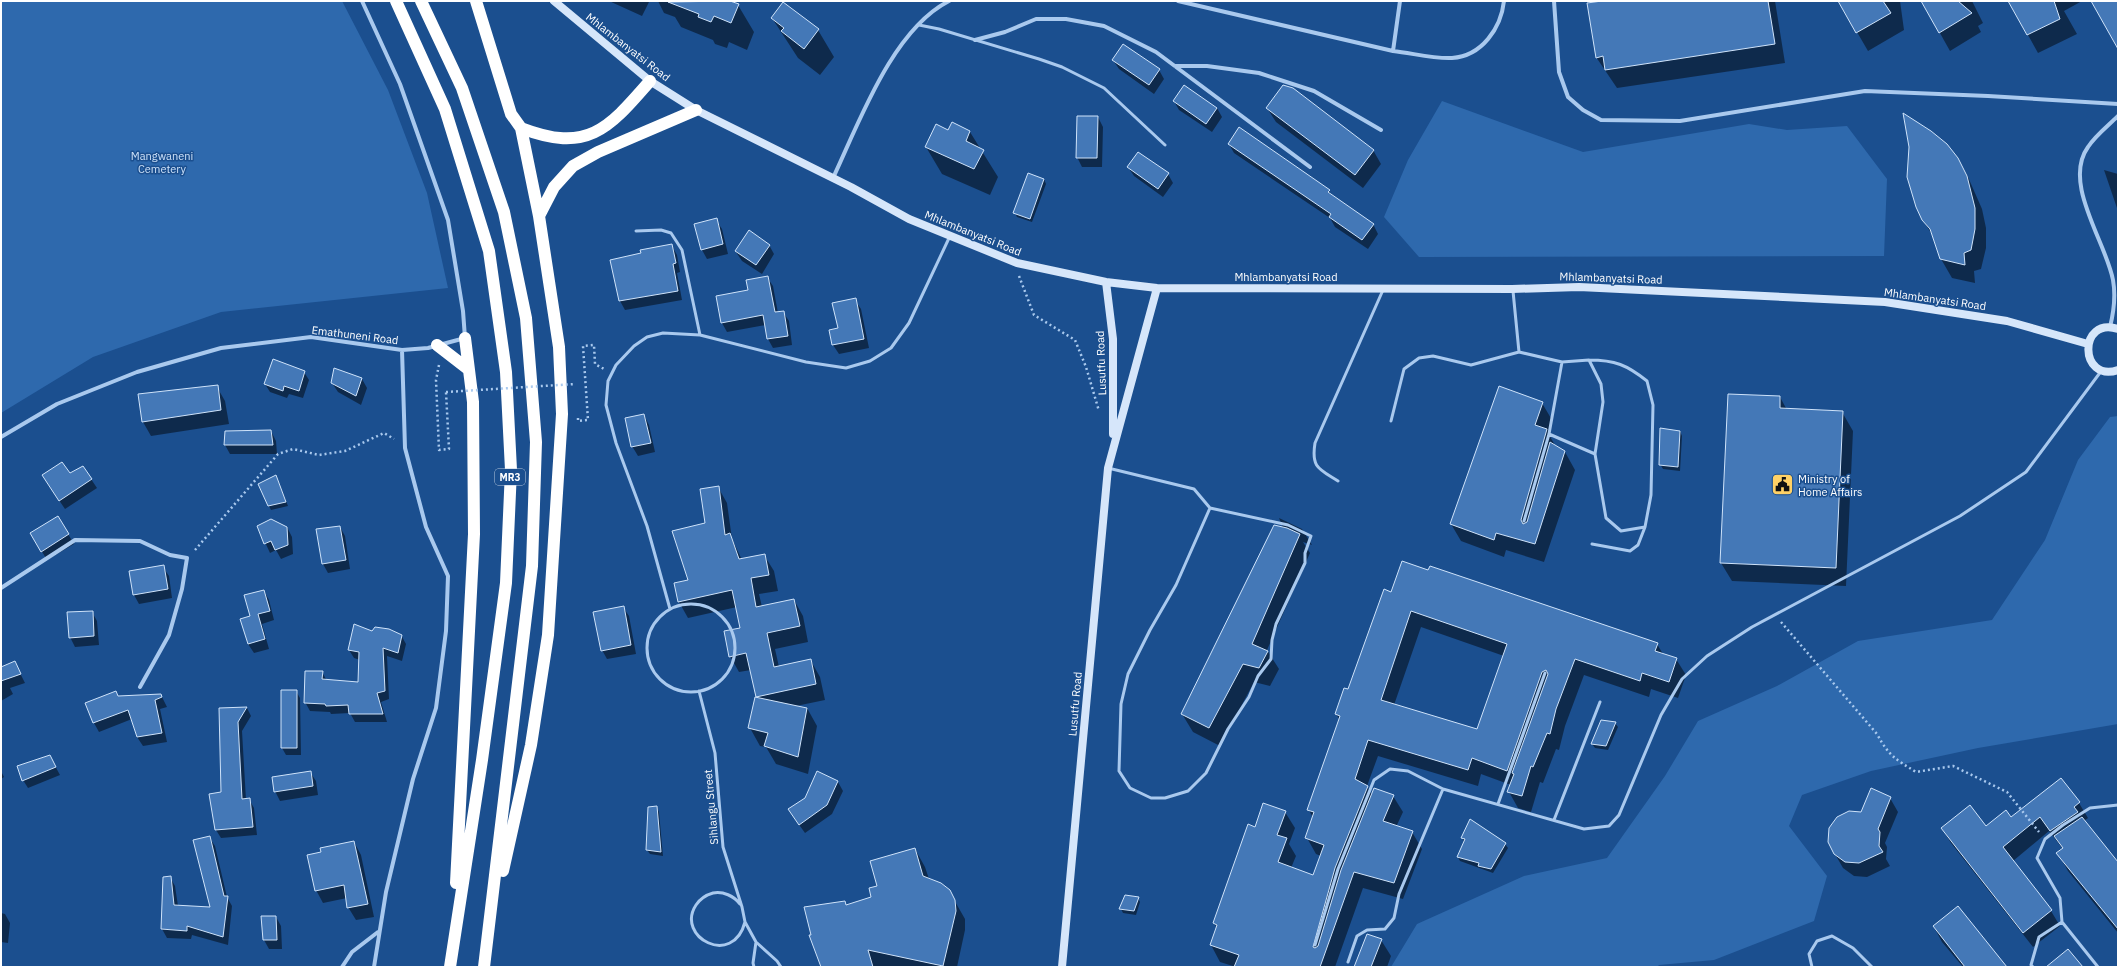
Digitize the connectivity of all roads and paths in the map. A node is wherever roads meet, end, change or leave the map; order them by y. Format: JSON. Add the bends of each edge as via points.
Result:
{"nodes":[{"id":1,"x":362,"y":1,"type":"edge"},
{"id":2,"x":396,"y":1,"type":"edge"},
{"id":3,"x":421,"y":1,"type":"edge"},
{"id":4,"x":476,"y":1,"type":"edge"},
{"id":5,"x":554,"y":1,"type":"edge"},
{"id":6,"x":949,"y":1,"type":"edge"},
{"id":7,"x":1178,"y":1,"type":"edge"},
{"id":8,"x":1400,"y":1,"type":"edge"},
{"id":9,"x":1504,"y":1,"type":"edge"},
{"id":10,"x":1554,"y":1,"type":"edge"},
{"id":11,"x":919,"y":25,"type":"junction"},
{"id":12,"x":976,"y":40,"type":"junction"},
{"id":13,"x":1393,"y":50,"type":"junction"},
{"id":14,"x":1175,"y":66,"type":"junction"},
{"id":15,"x":650,"y":81,"type":"junction"},
{"id":16,"x":2118,"y":104,"type":"edge"},
{"id":17,"x":696,"y":110,"type":"junction"},
{"id":18,"x":2118,"y":116,"type":"edge"},
{"id":19,"x":521,"y":128,"type":"junction"},
{"id":20,"x":1381,"y":130,"type":"dead end"},
{"id":21,"x":1165,"y":146,"type":"dead end"},
{"id":22,"x":1310,"y":167,"type":"dead end"},
{"id":23,"x":833,"y":178,"type":"junction"},
{"id":24,"x":539,"y":216,"type":"junction"},
{"id":25,"x":636,"y":231,"type":"dead end"},
{"id":26,"x":950,"y":236,"type":"junction"},
{"id":27,"x":1013,"y":261,"type":"junction"},
{"id":28,"x":1106,"y":282,"type":"junction"},
{"id":29,"x":1157,"y":288,"type":"junction"},
{"id":30,"x":1384,"y":288,"type":"junction"},
{"id":31,"x":1512,"y":289,"type":"junction"},
{"id":32,"x":2114,"y":328,"type":"edge"},
{"id":33,"x":700,"y":335,"type":"junction"},
{"id":34,"x":465,"y":338,"type":"junction"},
{"id":35,"x":2088,"y":344,"type":"junction"},
{"id":36,"x":437,"y":345,"type":"junction"},
{"id":37,"x":402,"y":350,"type":"junction"},
{"id":38,"x":1519,"y":352,"type":"junction"},
{"id":39,"x":1589,"y":360,"type":"junction"},
{"id":40,"x":1562,"y":362,"type":"junction"},
{"id":41,"x":595,"y":364,"type":"dead end"},
{"id":42,"x":468,"y":369,"type":"junction"},
{"id":43,"x":2102,"y":370,"type":"junction"},
{"id":44,"x":2118,"y":370,"type":"edge"},
{"id":45,"x":436,"y":380,"type":"dead end"},
{"id":46,"x":576,"y":391,"type":"dead end"},
{"id":47,"x":577,"y":414,"type":"dead end"},
{"id":48,"x":1102,"y":418,"type":"dead end"},
{"id":49,"x":1391,"y":421,"type":"dead end"},
{"id":50,"x":1549,"y":434,"type":"junction"},
{"id":51,"x":1,"y":437,"type":"edge"},
{"id":52,"x":1113,"y":444,"type":"junction"},
{"id":53,"x":405,"y":448,"type":"junction"},
{"id":54,"x":1595,"y":454,"type":"junction"},
{"id":55,"x":1108,"y":468,"type":"junction"},
{"id":56,"x":1338,"y":481,"type":"dead end"},
{"id":57,"x":1210,"y":508,"type":"junction"},
{"id":58,"x":1524,"y":521,"type":"dead end"},
{"id":59,"x":1645,"y":527,"type":"junction"},
{"id":60,"x":1592,"y":544,"type":"dead end"},
{"id":61,"x":188,"y":558,"type":"junction"},
{"id":62,"x":1,"y":588,"type":"edge"},
{"id":63,"x":670,"y":609,"type":"junction"},
{"id":64,"x":1776,"y":615,"type":"junction"},
{"id":65,"x":1545,"y":673,"type":"dead end"},
{"id":66,"x":140,"y":687,"type":"dead end"},
{"id":67,"x":699,"y":691,"type":"junction"},
{"id":68,"x":1600,"y":702,"type":"dead end"},
{"id":69,"x":1443,"y":789,"type":"junction"},
{"id":70,"x":1498,"y":804,"type":"junction"},
{"id":71,"x":2118,"y":805,"type":"edge"},
{"id":72,"x":1554,"y":820,"type":"junction"},
{"id":73,"x":2045,"y":839,"type":"junction"},
{"id":74,"x":742,"y":907,"type":"junction"},
{"id":75,"x":745,"y":922,"type":"junction"},
{"id":76,"x":2062,"y":922,"type":"junction"},
{"id":77,"x":378,"y":932,"type":"junction"},
{"id":78,"x":489,"y":932,"type":"junction"},
{"id":79,"x":756,"y":942,"type":"junction"},
{"id":80,"x":1315,"y":945,"type":"dead end"},
{"id":81,"x":452,"y":946,"type":"junction"},
{"id":82,"x":1348,"y":962,"type":"dead end"},
{"id":83,"x":342,"y":967,"type":"edge"},
{"id":84,"x":374,"y":967,"type":"edge"},
{"id":85,"x":450,"y":967,"type":"edge"},
{"id":86,"x":484,"y":967,"type":"edge"},
{"id":87,"x":754,"y":967,"type":"edge"},
{"id":88,"x":781,"y":967,"type":"edge"},
{"id":89,"x":1062,"y":967,"type":"edge"},
{"id":90,"x":1812,"y":967,"type":"edge"},
{"id":91,"x":1872,"y":967,"type":"edge"},
{"id":92,"x":2033,"y":967,"type":"edge"},
{"id":93,"x":2098,"y":967,"type":"edge"}],
"edges":[{"from":1,"to":34,"type":"street","via":[[400,84],[448,220]]},
{"from":2,"to":81,"type":"highway","number":"MR3","via":[[445,109],[490,251],[506,372],[511,470],[506,583],[482,760]]},
{"from":3,"to":78,"type":"highway","number":"MR3","via":[[462,88],[504,212],[526,318],[536,442],[532,566]]},
{"from":4,"to":19,"type":"highway","via":[[511,114]]},
{"from":5,"to":15,"type":"main road","name":"Mhlambanyatsi Road"},
{"from":6,"to":11,"type":"street","via":[[936,8]]},
{"from":7,"to":13,"type":"street"},
{"from":8,"to":13,"type":"street"},
{"from":9,"to":13,"type":"street","via":[[1502,16],[1491,37],[1479,49],[1452,58]]},
{"from":10,"to":16,"type":"street","via":[[1559,72],[1568,97],[1583,110],[1601,120],[1680,121],[1865,91]]},
{"from":11,"to":12,"type":"lane"},
{"from":11,"to":23,"type":"street","via":[[886,67]]},
{"from":12,"to":14,"type":"street","via":[[1005,32],[1036,19],[1066,19],[1104,26],[1156,52]]},
{"from":12,"to":21,"type":"lane","via":[[1039,58],[1104,88]]},
{"from":14,"to":20,"type":"street","via":[[1207,66],[1259,73],[1314,91]]},
{"from":14,"to":22,"type":"street"},
{"from":15,"to":17,"type":"main road","name":"Mhlambanyatsi Road"},
{"from":15,"to":19,"type":"highway","via":[[618,117],[600,131],[577,137],[553,138]]},
{"from":17,"to":23,"type":"main road","name":"Mhlambanyatsi Road"},
{"from":17,"to":24,"type":"highway","via":[[598,152],[573,166],[554,187]]},
{"from":18,"to":32,"type":"street","via":[[2088,147],[2080,168],[2082,194],[2113,278],[2116,306]]},
{"from":19,"to":24,"type":"highway"},
{"from":23,"to":26,"type":"main road","name":"Mhlambanyatsi Road","via":[[909,219]]},
{"from":24,"to":78,"type":"highway","via":[[559,347],[562,414],[548,635],[531,745]]},
{"from":25,"to":33,"type":"lane","via":[[661,230],[671,233],[682,250]]},
{"from":26,"to":27,"type":"main road","name":"Mhlambanyatsi Road"},
{"from":26,"to":33,"type":"lane","via":[[910,322],[891,348],[870,361],[846,368],[806,362]]},
{"from":27,"to":28,"type":"main road","name":"Mhlambanyatsi Road"},
{"from":27,"to":48,"type":"path","via":[[1034,315],[1075,340]]},
{"from":28,"to":29,"type":"main road","name":"Mhlambanyatsi Road"},
{"from":28,"to":52,"type":"main road","name":"Lusutfu Road","via":[[1113,339]]},
{"from":29,"to":30,"type":"main road","name":"Mhlambanyatsi Road"},
{"from":29,"to":52,"type":"main road","name":"Lusutfu Road"},
{"from":30,"to":31,"type":"main road","name":"Mhlambanyatsi Road"},
{"from":30,"to":56,"type":"lane","via":[[1316,443],[1313,458],[1318,468]]},
{"from":31,"to":35,"type":"main road","name":"Mhlambanyatsi Road","via":[[1579,287],[1885,302],[2007,321]]},
{"from":31,"to":38,"type":"lane"},
{"from":32,"to":35,"type":"main road","via":[[2096,332]]},
{"from":33,"to":63,"type":"lane","via":[[663,333],[647,337],[634,346],[616,365],[608,381],[606,405],[616,443],[646,526]]},
{"from":34,"to":36,"type":"street","name":"Emathuneni Road"},
{"from":34,"to":42,"type":"highway"},
{"from":35,"to":43,"type":"main road","via":[[2092,363]]},
{"from":36,"to":37,"type":"street","name":"Emathuneni Road"},
{"from":36,"to":42,"type":"highway"},
{"from":37,"to":51,"type":"street","name":"Emathuneni Road","via":[[311,337],[221,348],[137,372],[57,404]]},
{"from":37,"to":53,"type":"street"},
{"from":38,"to":40,"type":"lane"},
{"from":38,"to":49,"type":"lane","via":[[1471,365],[1433,356],[1419,358],[1404,369]]},
{"from":39,"to":40,"type":"lane"},
{"from":39,"to":54,"type":"lane","via":[[1601,384],[1603,402]]},
{"from":39,"to":59,"type":"lane","via":[[1620,363],[1647,381],[1653,405],[1651,495]]},
{"from":40,"to":50,"type":"lane"},
{"from":41,"to":47,"type":"path","via":[[594,345],[583,346],[588,420],[578,421]]},
{"from":42,"to":81,"type":"highway","via":[[473,402],[474,534]]},
{"from":43,"to":44,"type":"main road"},
{"from":43,"to":64,"type":"lane","via":[[2026,472],[1960,516]]},
{"from":45,"to":46,"type":"path","bridge":true,"via":[[439,450],[449,449],[446,392],[575,384]]},
{"from":50,"to":54,"type":"lane"},
{"from":50,"to":58,"type":"lane"},
{"from":52,"to":55,"type":"main road","name":"Lusutfu Road"},
{"from":53,"to":61,"type":"path","via":[[384,433],[345,451],[318,455],[293,449],[278,454]]},
{"from":53,"to":77,"type":"street","via":[[426,527],[448,576],[446,631],[436,708],[413,779]]},
{"from":54,"to":59,"type":"lane","via":[[1606,518],[1621,531]]},
{"from":55,"to":57,"type":"lane","via":[[1194,489]]},
{"from":55,"to":89,"type":"main road","name":"Lusutfu Road"},
{"from":57,"to":57,"type":"lane","via":[[1288,525],[1311,536],[1305,552],[1305,563],[1276,624],[1271,659],[1258,676],[1206,773],[1188,791],[1165,798],[1151,798],[1130,788],[1119,771],[1121,704],[1128,674],[1176,585]]},
{"from":59,"to":60,"type":"lane","via":[[1638,545],[1630,551]]},
{"from":61,"to":62,"type":"street","via":[[170,555],[140,541],[75,540]]},
{"from":61,"to":66,"type":"street","via":[[169,634]]},
{"from":63,"to":67,"type":"lane","via":[[660,617],[648,638],[650,662],[656,673],[670,685],[687,691]]},
{"from":63,"to":67,"type":"lane","via":[[682,604],[710,608],[730,626],[735,639],[735,654],[724,678]]},
{"from":64,"to":72,"type":"lane","via":[[1707,656],[1682,679],[1661,715],[1619,815],[1609,826],[1584,829]]},
{"from":64,"to":73,"type":"path","via":[[1877,734],[1894,759],[1916,772],[1952,766],[2007,792]]},
{"from":65,"to":70,"type":"lane"},
{"from":67,"to":74,"type":"lane","name":"Sihlangu Street","via":[[715,753],[723,847]]},
{"from":68,"to":72,"type":"lane"},
{"from":69,"to":70,"type":"lane"},
{"from":69,"to":80,"type":"lane","via":[[1408,771],[1390,769],[1374,780],[1338,869]]},
{"from":69,"to":82,"type":"lane","via":[[1399,894],[1394,918],[1385,929],[1367,930],[1357,936]]},
{"from":70,"to":72,"type":"lane"},
{"from":71,"to":73,"type":"lane","via":[[2090,808]]},
{"from":73,"to":76,"type":"lane","via":[[2037,858],[2060,898]]},
{"from":74,"to":75,"type":"lane","name":"Sihlangu Street"},
{"from":74,"to":75,"type":"lane","via":[[730,896],[714,893],[703,898],[694,907],[692,924],[700,938],[715,946],[724,945],[738,937]]},
{"from":75,"to":79,"type":"lane","name":"Sihlangu Street"},
{"from":76,"to":92,"type":"lane","via":[[2039,937],[2031,964]]},
{"from":76,"to":93,"type":"lane"},
{"from":77,"to":83,"type":"street","via":[[352,952]]},
{"from":77,"to":84,"type":"street"},
{"from":78,"to":86,"type":"highway","number":"MR3"},
{"from":79,"to":87,"type":"lane"},
{"from":79,"to":88,"type":"lane","name":"Sihlangu Street"},
{"from":81,"to":85,"type":"highway","number":"MR3"},
{"from":90,"to":91,"type":"lane","via":[[1809,954],[1816,941],[1832,936],[1852,948]]}]}
